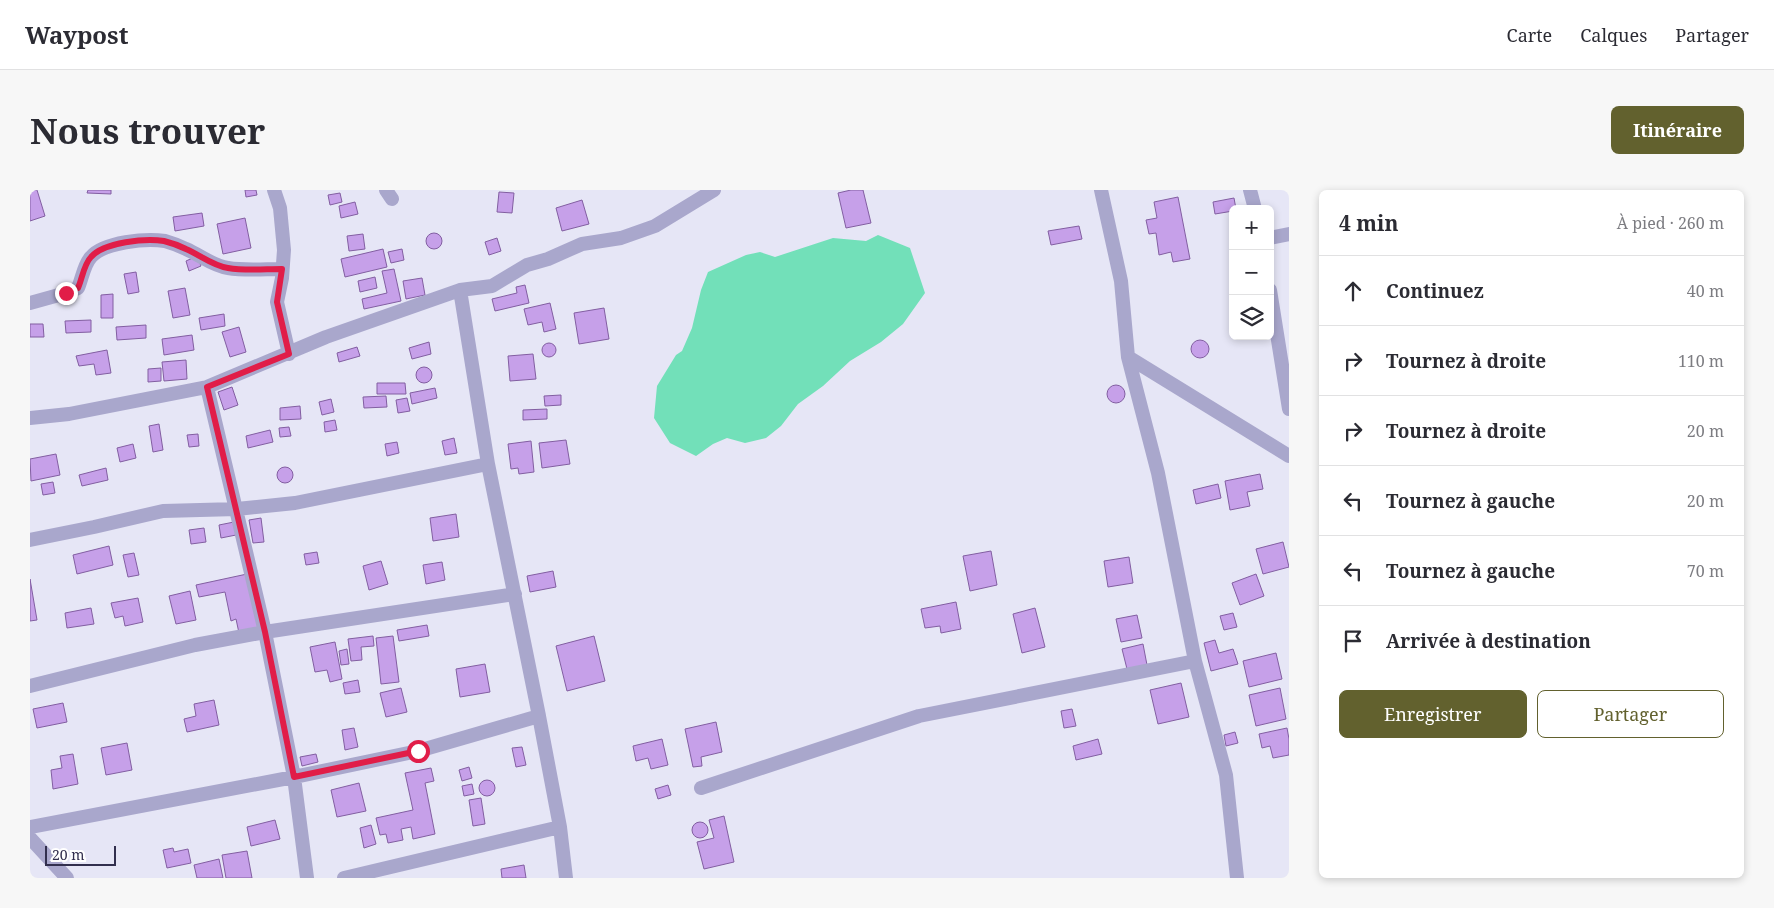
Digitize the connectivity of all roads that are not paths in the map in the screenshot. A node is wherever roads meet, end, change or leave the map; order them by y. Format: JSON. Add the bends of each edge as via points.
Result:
{"nodes":[{"id":1,"x":274,"y":190,"type":"edge"},
{"id":2,"x":714,"y":190,"type":"edge"},
{"id":3,"x":1101,"y":190,"type":"edge"},
{"id":4,"x":1250,"y":190,"type":"edge"},
{"id":5,"x":1253,"y":205,"type":"edge"},
{"id":6,"x":1289,"y":234,"type":"edge"},
{"id":7,"x":1274,"y":237,"type":"edge"},
{"id":8,"x":282,"y":269,"type":"junction"},
{"id":9,"x":460,"y":290,"type":"junction"},
{"id":10,"x":1271,"y":295,"type":"edge"},
{"id":11,"x":30,"y":303,"type":"edge"},
{"id":12,"x":289,"y":354,"type":"junction"},
{"id":13,"x":1128,"y":357,"type":"junction"},
{"id":14,"x":207,"y":387,"type":"junction"},
{"id":15,"x":1289,"y":409,"type":"edge"},
{"id":16,"x":30,"y":418,"type":"edge"},
{"id":17,"x":1289,"y":456,"type":"edge"},
{"id":18,"x":488,"y":464,"type":"junction"},
{"id":19,"x":237,"y":509,"type":"junction"},
{"id":20,"x":30,"y":540,"type":"edge"},
{"id":21,"x":515,"y":594,"type":"junction"},
{"id":22,"x":265,"y":632,"type":"junction"},
{"id":23,"x":1195,"y":662,"type":"junction"},
{"id":24,"x":30,"y":686,"type":"edge"},
{"id":25,"x":539,"y":716,"type":"junction"},
{"id":26,"x":294,"y":777,"type":"junction"},
{"id":27,"x":701,"y":788,"type":"dead end"},
{"id":28,"x":30,"y":827,"type":"edge"},
{"id":29,"x":560,"y":827,"type":"junction"},
{"id":30,"x":30,"y":838,"type":"edge"},
{"id":31,"x":67,"y":878,"type":"edge"},
{"id":32,"x":307,"y":878,"type":"edge"},
{"id":33,"x":344,"y":878,"type":"edge"},
{"id":34,"x":566,"y":878,"type":"edge"},
{"id":35,"x":1237,"y":878,"type":"edge"}],
"edges":[{"from":1,"to":8,"type":"street","via":[[280,208],[284,250]]},
{"from":2,"to":9,"type":"street","via":[[655,226],[621,238],[582,244],[527,265],[492,286]]},
{"from":3,"to":13,"type":"street","via":[[1121,281]]},
{"from":4,"to":5,"type":"street"},
{"from":6,"to":7,"type":"street"},
{"from":8,"to":11,"type":"street","via":[[227,268],[165,241],[143,240],[114,245],[98,252],[88,261],[78,288]]},
{"from":8,"to":12,"type":"street","via":[[277,302]]},
{"from":9,"to":12,"type":"street","via":[[326,337]]},
{"from":9,"to":18,"type":"street"},
{"from":10,"to":15,"type":"street"},
{"from":12,"to":14,"type":"street"},
{"from":13,"to":17,"type":"street"},
{"from":13,"to":23,"type":"street","via":[[1158,473]]},
{"from":14,"to":16,"type":"street","via":[[69,414]]},
{"from":14,"to":19,"type":"street"},
{"from":18,"to":19,"type":"street","via":[[295,503]]},
{"from":18,"to":21,"type":"street"},
{"from":19,"to":20,"type":"street","via":[[163,511]]},
{"from":19,"to":22,"type":"street"},
{"from":21,"to":22,"type":"street"},
{"from":21,"to":25,"type":"street"},
{"from":22,"to":24,"type":"street","via":[[195,645]]},
{"from":22,"to":26,"type":"street"},
{"from":23,"to":27,"type":"street","via":[[918,716]]},
{"from":23,"to":35,"type":"street","via":[[1226,775]]},
{"from":25,"to":26,"type":"street","via":[[418,751]]},
{"from":25,"to":29,"type":"street"},
{"from":26,"to":28,"type":"street"},
{"from":26,"to":32,"type":"street"},
{"from":29,"to":33,"type":"street"},
{"from":29,"to":34,"type":"street"},
{"from":30,"to":31,"type":"street"}]}
